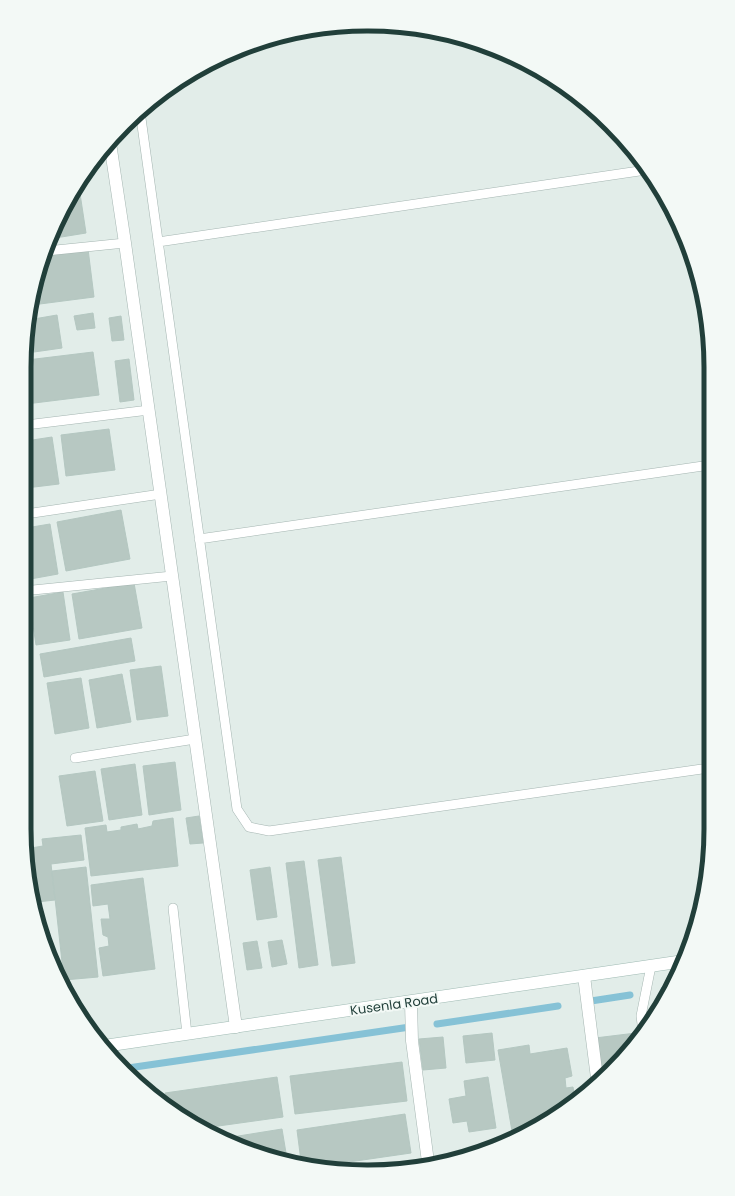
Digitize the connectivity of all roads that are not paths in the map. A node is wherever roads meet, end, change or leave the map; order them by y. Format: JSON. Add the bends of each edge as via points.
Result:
{"nodes":[{"id":1,"x":141,"y":120,"type":"edge"},
{"id":2,"x":111,"y":151,"type":"edge"},
{"id":3,"x":640,"y":171,"type":"edge"},
{"id":4,"x":125,"y":242,"type":"junction"},
{"id":5,"x":158,"y":242,"type":"junction"},
{"id":6,"x":52,"y":251,"type":"edge"},
{"id":7,"x":149,"y":410,"type":"junction"},
{"id":8,"x":31,"y":424,"type":"edge"},
{"id":9,"x":704,"y":466,"type":"edge"},
{"id":10,"x":161,"y":494,"type":"junction"},
{"id":11,"x":31,"y":513,"type":"edge"},
{"id":12,"x":199,"y":539,"type":"junction"},
{"id":13,"x":172,"y":576,"type":"junction"},
{"id":14,"x":33,"y":590,"type":"dead end"},
{"id":15,"x":195,"y":739,"type":"junction"},
{"id":16,"x":75,"y":758,"type":"dead end"},
{"id":17,"x":704,"y":769,"type":"edge"},
{"id":18,"x":173,"y":908,"type":"dead end"},
{"id":19,"x":676,"y":962,"type":"edge"},
{"id":20,"x":651,"y":966,"type":"junction"},
{"id":21,"x":584,"y":976,"type":"junction"},
{"id":22,"x":411,"y":1002,"type":"junction"},
{"id":23,"x":642,"y":1022,"type":"edge"},
{"id":24,"x":236,"y":1027,"type":"junction"},
{"id":25,"x":187,"y":1034,"type":"junction"},
{"id":26,"x":111,"y":1045,"type":"edge"},
{"id":27,"x":596,"y":1074,"type":"edge"},
{"id":28,"x":428,"y":1160,"type":"edge"}],
"edges":[{"from":1,"to":5,"type":"lane"},
{"from":2,"to":4,"type":"street"},
{"from":3,"to":5,"type":"lane"},
{"from":4,"to":6,"type":"lane"},
{"from":4,"to":7,"type":"street"},
{"from":5,"to":12,"type":"lane"},
{"from":7,"to":8,"type":"lane"},
{"from":7,"to":10,"type":"street"},
{"from":9,"to":12,"type":"lane"},
{"from":10,"to":11,"type":"lane"},
{"from":10,"to":13,"type":"street"},
{"from":12,"to":17,"type":"lane","via":[[237,809],[249,827],[269,831]]},
{"from":13,"to":14,"type":"lane"},
{"from":13,"to":15,"type":"street"},
{"from":15,"to":16,"type":"lane"},
{"from":15,"to":24,"type":"street"},
{"from":18,"to":25,"type":"lane"},
{"from":19,"to":20,"type":"street","name":"Kusenla Road"},
{"from":20,"to":21,"type":"street","name":"Kusenla Road"},
{"from":20,"to":23,"type":"lane"},
{"from":21,"to":22,"type":"street","name":"Kusenla Road"},
{"from":21,"to":27,"type":"street"},
{"from":22,"to":24,"type":"street","name":"Kusenla Road"},
{"from":22,"to":28,"type":"street","via":[[412,1041]]},
{"from":24,"to":25,"type":"street","name":"Kusenla Road"},
{"from":25,"to":26,"type":"street","name":"Kusenla Road"}]}
